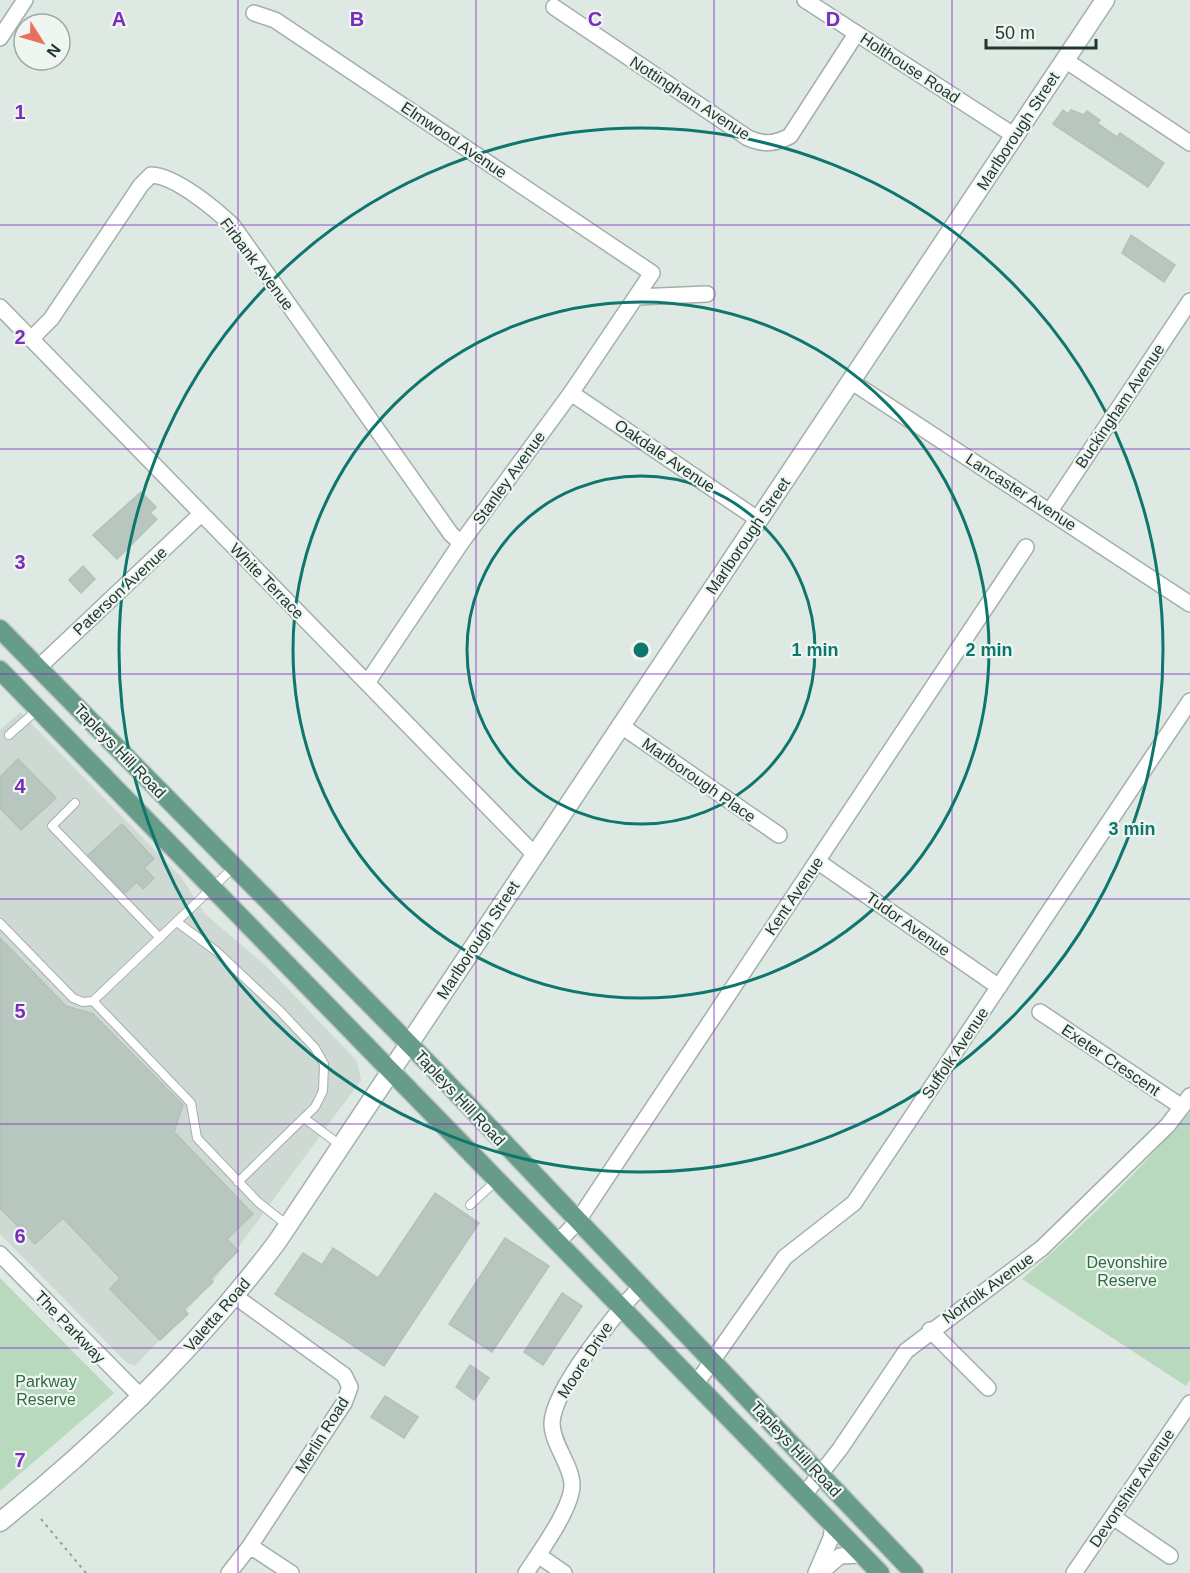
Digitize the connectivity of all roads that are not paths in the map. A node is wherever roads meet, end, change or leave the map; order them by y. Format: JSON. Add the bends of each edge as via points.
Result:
{"nodes":[{"id":1,"x":25,"y":0,"type":"edge"},
{"id":2,"x":806,"y":0,"type":"edge"},
{"id":3,"x":1105,"y":0,"type":"edge"},
{"id":4,"x":554,"y":7,"type":"dead end"},
{"id":5,"x":254,"y":13,"type":"dead end"},
{"id":6,"x":856,"y":34,"type":"junction"},
{"id":7,"x":0,"y":38,"type":"edge"},
{"id":8,"x":1065,"y":60,"type":"junction"},
{"id":9,"x":1015,"y":136,"type":"junction"},
{"id":10,"x":1190,"y":143,"type":"edge"},
{"id":11,"x":652,"y":273,"type":"joint"},
{"id":12,"x":707,"y":294,"type":"dead end"},
{"id":13,"x":636,"y":297,"type":"junction"},
{"id":14,"x":1190,"y":301,"type":"edge"},
{"id":15,"x":0,"y":307,"type":"edge"},
{"id":16,"x":31,"y":339,"type":"junction"},
{"id":17,"x":852,"y":382,"type":"junction"},
{"id":18,"x":571,"y":393,"type":"junction"},
{"id":19,"x":1050,"y":511,"type":"junction"},
{"id":20,"x":201,"y":514,"type":"junction"},
{"id":21,"x":759,"y":520,"type":"junction"},
{"id":22,"x":461,"y":543,"type":"junction"},
{"id":23,"x":1026,"y":548,"type":"dead end"},
{"id":24,"x":1190,"y":604,"type":"edge"},
{"id":25,"x":0,"y":629,"type":"edge"},
{"id":26,"x":38,"y":668,"type":"junction"},
{"id":27,"x":0,"y":670,"type":"edge"},
{"id":28,"x":367,"y":683,"type":"junction"},
{"id":29,"x":1190,"y":701,"type":"edge"},
{"id":30,"x":38,"y":709,"type":"junction"},
{"id":31,"x":620,"y":725,"type":"junction"},
{"id":32,"x":9,"y":735,"type":"dead end"},
{"id":33,"x":75,"y":803,"type":"dead end"},
{"id":34,"x":779,"y":835,"type":"dead end"},
{"id":35,"x":534,"y":854,"type":"junction"},
{"id":36,"x":817,"y":861,"type":"junction"},
{"id":37,"x":234,"y":867,"type":"junction"},
{"id":38,"x":212,"y":888,"type":"junction"},
{"id":39,"x":177,"y":921,"type":"junction"},
{"id":40,"x":0,"y":923,"type":"edge"},
{"id":41,"x":160,"y":938,"type":"junction"},
{"id":42,"x":999,"y":987,"type":"junction"},
{"id":43,"x":93,"y":1001,"type":"junction"},
{"id":44,"x":1040,"y":1012,"type":"dead end"},
{"id":45,"x":409,"y":1045,"type":"junction"},
{"id":46,"x":391,"y":1071,"type":"junction"},
{"id":47,"x":1186,"y":1102,"type":"edge"},
{"id":48,"x":304,"y":1118,"type":"junction"},
{"id":49,"x":341,"y":1146,"type":"junction"},
{"id":50,"x":497,"y":1180,"type":"junction"},
{"id":51,"x":238,"y":1182,"type":"junction"},
{"id":52,"x":470,"y":1205,"type":"dead end"},
{"id":53,"x":577,"y":1222,"type":"junction"},
{"id":54,"x":289,"y":1225,"type":"junction"},
{"id":55,"x":558,"y":1242,"type":"junction"},
{"id":56,"x":0,"y":1254,"type":"edge"},
{"id":57,"x":641,"y":1286,"type":"junction"},
{"id":58,"x":236,"y":1297,"type":"junction"},
{"id":59,"x":621,"y":1307,"type":"junction"},
{"id":60,"x":930,"y":1330,"type":"junction"},
{"id":61,"x":713,"y":1361,"type":"junction"},
{"id":62,"x":696,"y":1384,"type":"junction"},
{"id":63,"x":988,"y":1388,"type":"dead end"},
{"id":64,"x":142,"y":1398,"type":"junction"},
{"id":65,"x":1190,"y":1402,"type":"edge"},
{"id":66,"x":819,"y":1475,"type":"junction"},
{"id":67,"x":804,"y":1495,"type":"junction"},
{"id":68,"x":1113,"y":1517,"type":"junction"},
{"id":69,"x":0,"y":1522,"type":"edge"},
{"id":70,"x":833,"y":1525,"type":"junction"},
{"id":71,"x":249,"y":1546,"type":"junction"},
{"id":72,"x":538,"y":1555,"type":"junction"},
{"id":73,"x":862,"y":1555,"type":"junction"},
{"id":74,"x":1170,"y":1556,"type":"dead end"},
{"id":75,"x":229,"y":1573,"type":"edge"},
{"id":76,"x":291,"y":1573,"type":"edge"},
{"id":77,"x":526,"y":1573,"type":"edge"},
{"id":78,"x":564,"y":1573,"type":"edge"},
{"id":79,"x":818,"y":1573,"type":"edge"},
{"id":80,"x":880,"y":1573,"type":"edge"},
{"id":81,"x":914,"y":1573,"type":"edge"},
{"id":82,"x":1074,"y":1573,"type":"edge"}],
"edges":[{"from":1,"to":7,"type":"street"},
{"from":2,"to":6,"type":"street","name":"Holthouse Road"},
{"from":3,"to":8,"type":"street","name":"Marlborough Street"},
{"from":4,"to":6,"type":"street","name":"Nottingham Avenue","via":[[761,143],[778,143],[790,136]]},
{"from":5,"to":11,"type":"street","name":"Elmwood Avenue","via":[[275,20]]},
{"from":6,"to":9,"type":"street","name":"Holthouse Road"},
{"from":8,"to":9,"type":"street","name":"Marlborough Street"},
{"from":8,"to":10,"type":"street"},
{"from":9,"to":17,"type":"street","name":"Marlborough Street"},
{"from":11,"to":13,"type":"street","name":"Stanley Avenue"},
{"from":12,"to":13,"type":"street"},
{"from":13,"to":18,"type":"street","name":"Stanley Avenue"},
{"from":14,"to":19,"type":"street","name":"Buckingham Avenue"},
{"from":15,"to":16,"type":"street","name":"White Terrace"},
{"from":16,"to":20,"type":"street","name":"White Terrace"},
{"from":16,"to":22,"type":"street","name":"Firbank Avenue","via":[[51,319],[141,185],[151,175],[164,176],[233,226]]},
{"from":17,"to":19,"type":"street","name":"Lancaster Avenue"},
{"from":17,"to":21,"type":"street","name":"Marlborough Street"},
{"from":18,"to":21,"type":"street","name":"Oakdale Avenue"},
{"from":18,"to":22,"type":"street","name":"Stanley Avenue"},
{"from":19,"to":24,"type":"street","name":"Lancaster Avenue"},
{"from":20,"to":26,"type":"street","name":"Paterson Avenue"},
{"from":20,"to":28,"type":"street","name":"White Terrace"},
{"from":21,"to":31,"type":"street","name":"Marlborough Street"},
{"from":22,"to":28,"type":"street","name":"Stanley Avenue"},
{"from":23,"to":36,"type":"street","name":"Kent Avenue"},
{"from":25,"to":26,"type":"main road","name":"Tapleys Hill Road"},
{"from":26,"to":37,"type":"main road","name":"Tapleys Hill Road"},
{"from":27,"to":30,"type":"main road","name":"Tapleys Hill Road"},
{"from":28,"to":35,"type":"street","name":"White Terrace"},
{"from":29,"to":42,"type":"street","name":"Suffolk Avenue"},
{"from":30,"to":32,"type":"lane"},
{"from":30,"to":38,"type":"main road","name":"Tapleys Hill Road"},
{"from":31,"to":34,"type":"street","name":"Marlborough Place"},
{"from":31,"to":35,"type":"street","name":"Marlborough Street"},
{"from":33,"to":41,"type":"lane","via":[[52,826]]},
{"from":35,"to":45,"type":"street","name":"Marlborough Street"},
{"from":36,"to":42,"type":"street","name":"Tudor Avenue"},
{"from":36,"to":53,"type":"street","name":"Kent Avenue"},
{"from":37,"to":38,"type":"lane"},
{"from":37,"to":45,"type":"main road","name":"Tapleys Hill Road"},
{"from":38,"to":39,"type":"lane"},
{"from":38,"to":46,"type":"main road","name":"Tapleys Hill Road"},
{"from":39,"to":41,"type":"lane"},
{"from":39,"to":48,"type":"lane","via":[[216,951],[319,1054],[325,1074],[323,1091]]},
{"from":40,"to":43,"type":"lane","via":[[73,998]]},
{"from":41,"to":43,"type":"lane"},
{"from":42,"to":61,"type":"street","name":"Suffolk Avenue","via":[[854,1203],[785,1257]]},
{"from":43,"to":51,"type":"lane","via":[[184,1094],[192,1106],[196,1138]]},
{"from":44,"to":47,"type":"street","name":"Exeter Crescent"},
{"from":45,"to":46,"type":"street","name":"Marlborough Street"},
{"from":45,"to":53,"type":"main road","name":"Tapleys Hill Road"},
{"from":46,"to":49,"type":"street","name":"Valetta Road"},
{"from":46,"to":50,"type":"main road","name":"Tapleys Hill Road"},
{"from":47,"to":60,"type":"street","name":"Norfolk Avenue","via":[[1168,1125],[1042,1248]]},
{"from":48,"to":49,"type":"lane"},
{"from":48,"to":51,"type":"lane"},
{"from":49,"to":54,"type":"street","name":"Valetta Road"},
{"from":50,"to":52,"type":"lane"},
{"from":50,"to":55,"type":"main road","name":"Tapleys Hill Road"},
{"from":51,"to":54,"type":"lane"},
{"from":53,"to":55,"type":"street","name":"Kent Avenue"},
{"from":53,"to":57,"type":"main road","name":"Tapleys Hill Road"},
{"from":54,"to":58,"type":"street","name":"Valetta Road"},
{"from":55,"to":59,"type":"main road","name":"Tapleys Hill Road"},
{"from":56,"to":64,"type":"street","name":"The Parkway"},
{"from":57,"to":59,"type":"street","name":"Moore Drive"},
{"from":57,"to":61,"type":"main road","name":"Tapleys Hill Road"},
{"from":58,"to":64,"type":"street","name":"Valetta Road"},
{"from":58,"to":71,"type":"street","name":"Merlin Road","via":[[344,1375],[350,1387],[344,1403]]},
{"from":59,"to":62,"type":"main road","name":"Tapleys Hill Road"},
{"from":59,"to":72,"type":"street","name":"Moore Drive","via":[[558,1400],[552,1424],[572,1485],[566,1507]]},
{"from":60,"to":63,"type":"street"},
{"from":60,"to":66,"type":"street","name":"Norfolk Avenue","via":[[906,1350]]},
{"from":61,"to":62,"type":"street","name":"Suffolk Avenue"},
{"from":61,"to":66,"type":"main road","name":"Tapleys Hill Road"},
{"from":62,"to":67,"type":"main road","name":"Tapleys Hill Road"},
{"from":64,"to":69,"type":"street","name":"Valetta Road"},
{"from":65,"to":68,"type":"street","name":"Devonshire Avenue"},
{"from":66,"to":67,"type":"street","name":"Norfolk Avenue"},
{"from":66,"to":81,"type":"main road","name":"Tapleys Hill Road"},
{"from":67,"to":70,"type":"main road","name":"Tapleys Hill Road"},
{"from":68,"to":74,"type":"street"},
{"from":68,"to":82,"type":"street","name":"Devonshire Avenue"},
{"from":70,"to":73,"type":"main road","name":"Tapleys Hill Road"},
{"from":70,"to":79,"type":"street"},
{"from":71,"to":75,"type":"street","name":"Merlin Road"},
{"from":71,"to":76,"type":"street"},
{"from":72,"to":77,"type":"street","name":"Moore Drive"},
{"from":72,"to":78,"type":"street"},
{"from":73,"to":79,"type":"street","via":[[840,1556]]},
{"from":73,"to":80,"type":"main road","name":"Tapleys Hill Road"}]}
